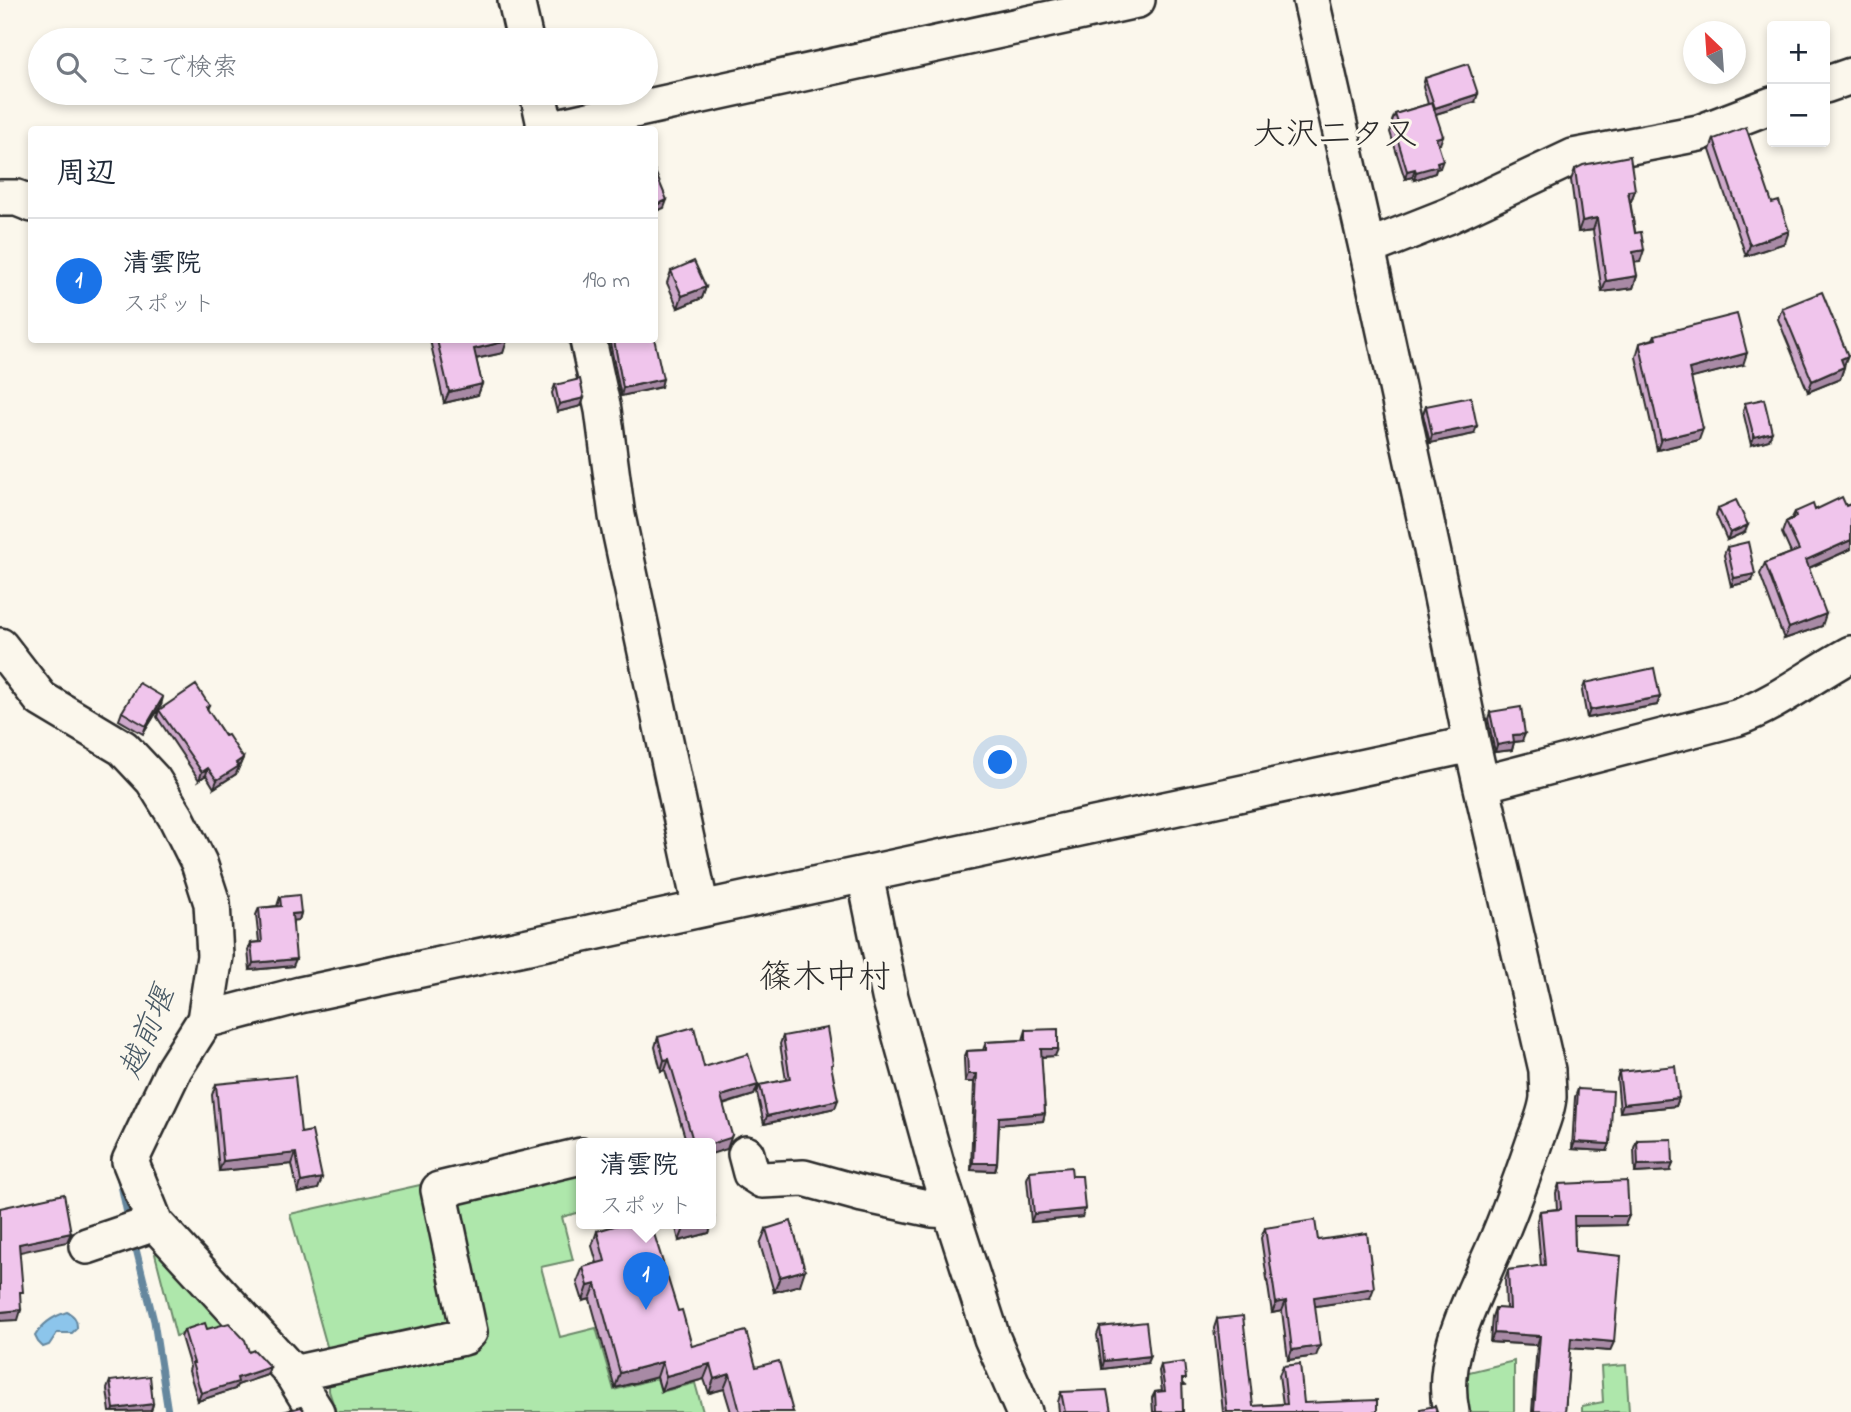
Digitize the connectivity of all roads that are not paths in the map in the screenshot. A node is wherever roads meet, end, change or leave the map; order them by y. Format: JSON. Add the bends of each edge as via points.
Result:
{"nodes":[{"id":1,"x":516,"y":0,"type":"edge"},
{"id":2,"x":1137,"y":0,"type":"edge"},
{"id":3,"x":1311,"y":0,"type":"edge"},
{"id":4,"x":522,"y":28,"type":"edge"},
{"id":5,"x":1851,"y":76,"type":"edge"},
{"id":6,"x":1828,"y":84,"type":"edge"},
{"id":7,"x":658,"y":104,"type":"edge"},
{"id":8,"x":540,"y":105,"type":"edge"},
{"id":9,"x":655,"y":105,"type":"edge"},
{"id":10,"x":1767,"y":107,"type":"edge"},
{"id":11,"x":544,"y":126,"type":"edge"},
{"id":12,"x":559,"y":126,"type":"edge"},
{"id":13,"x":0,"y":198,"type":"edge"},
{"id":14,"x":28,"y":202,"type":"edge"},
{"id":15,"x":1367,"y":248,"type":"junction"},
{"id":16,"x":589,"y":343,"type":"edge"},
{"id":17,"x":0,"y":646,"type":"edge"},
{"id":18,"x":1851,"y":654,"type":"edge"},
{"id":19,"x":1472,"y":744,"type":"junction"},
{"id":20,"x":1482,"y":784,"type":"junction"},
{"id":21,"x":865,"y":874,"type":"junction"},
{"id":22,"x":701,"y":909,"type":"junction"},
{"id":23,"x":205,"y":1020,"type":"junction"},
{"id":24,"x":746,"y":1154,"type":"dead end"},
{"id":25,"x":576,"y":1157,"type":"edge"},
{"id":26,"x":950,"y":1210,"type":"junction"},
{"id":27,"x":140,"y":1227,"type":"junction"},
{"id":28,"x":87,"y":1246,"type":"dead end"},
{"id":29,"x":292,"y":1374,"type":"junction"},
{"id":30,"x":316,"y":1412,"type":"edge"},
{"id":31,"x":1024,"y":1412,"type":"edge"},
{"id":32,"x":1451,"y":1412,"type":"edge"}],
"edges":[{"from":1,"to":4,"type":"street"},
{"from":2,"to":7,"type":"street"},
{"from":3,"to":15,"type":"street"},
{"from":5,"to":6,"type":"street"},
{"from":8,"to":11,"type":"street"},
{"from":9,"to":12,"type":"street"},
{"from":10,"to":15,"type":"street","via":[[1699,133],[1573,157]]},
{"from":13,"to":14,"type":"street"},
{"from":15,"to":19,"type":"street"},
{"from":16,"to":22,"type":"street","via":[[617,516]]},
{"from":17,"to":23,"type":"street","via":[[41,699],[123,748],[153,780],[176,817],[212,903],[215,956]]},
{"from":18,"to":20,"type":"street","via":[[1754,712]]},
{"from":19,"to":20,"type":"street"},
{"from":19,"to":21,"type":"street"},
{"from":20,"to":32,"type":"street","via":[[1547,1070],[1548,1099],[1523,1175],[1465,1311],[1451,1357]]},
{"from":21,"to":22,"type":"street"},
{"from":21,"to":26,"type":"street","via":[[890,997]]},
{"from":22,"to":23,"type":"street","via":[[300,995]]},
{"from":23,"to":27,"type":"street","via":[[174,1069],[130,1161]]},
{"from":24,"to":26,"type":"street","via":[[751,1173],[762,1180],[804,1178]]},
{"from":25,"to":29,"type":"street","via":[[439,1190],[469,1332],[464,1337]]},
{"from":26,"to":31,"type":"street","via":[[992,1338]]},
{"from":27,"to":28,"type":"street"},
{"from":27,"to":29,"type":"street"},
{"from":29,"to":30,"type":"street"}]}
